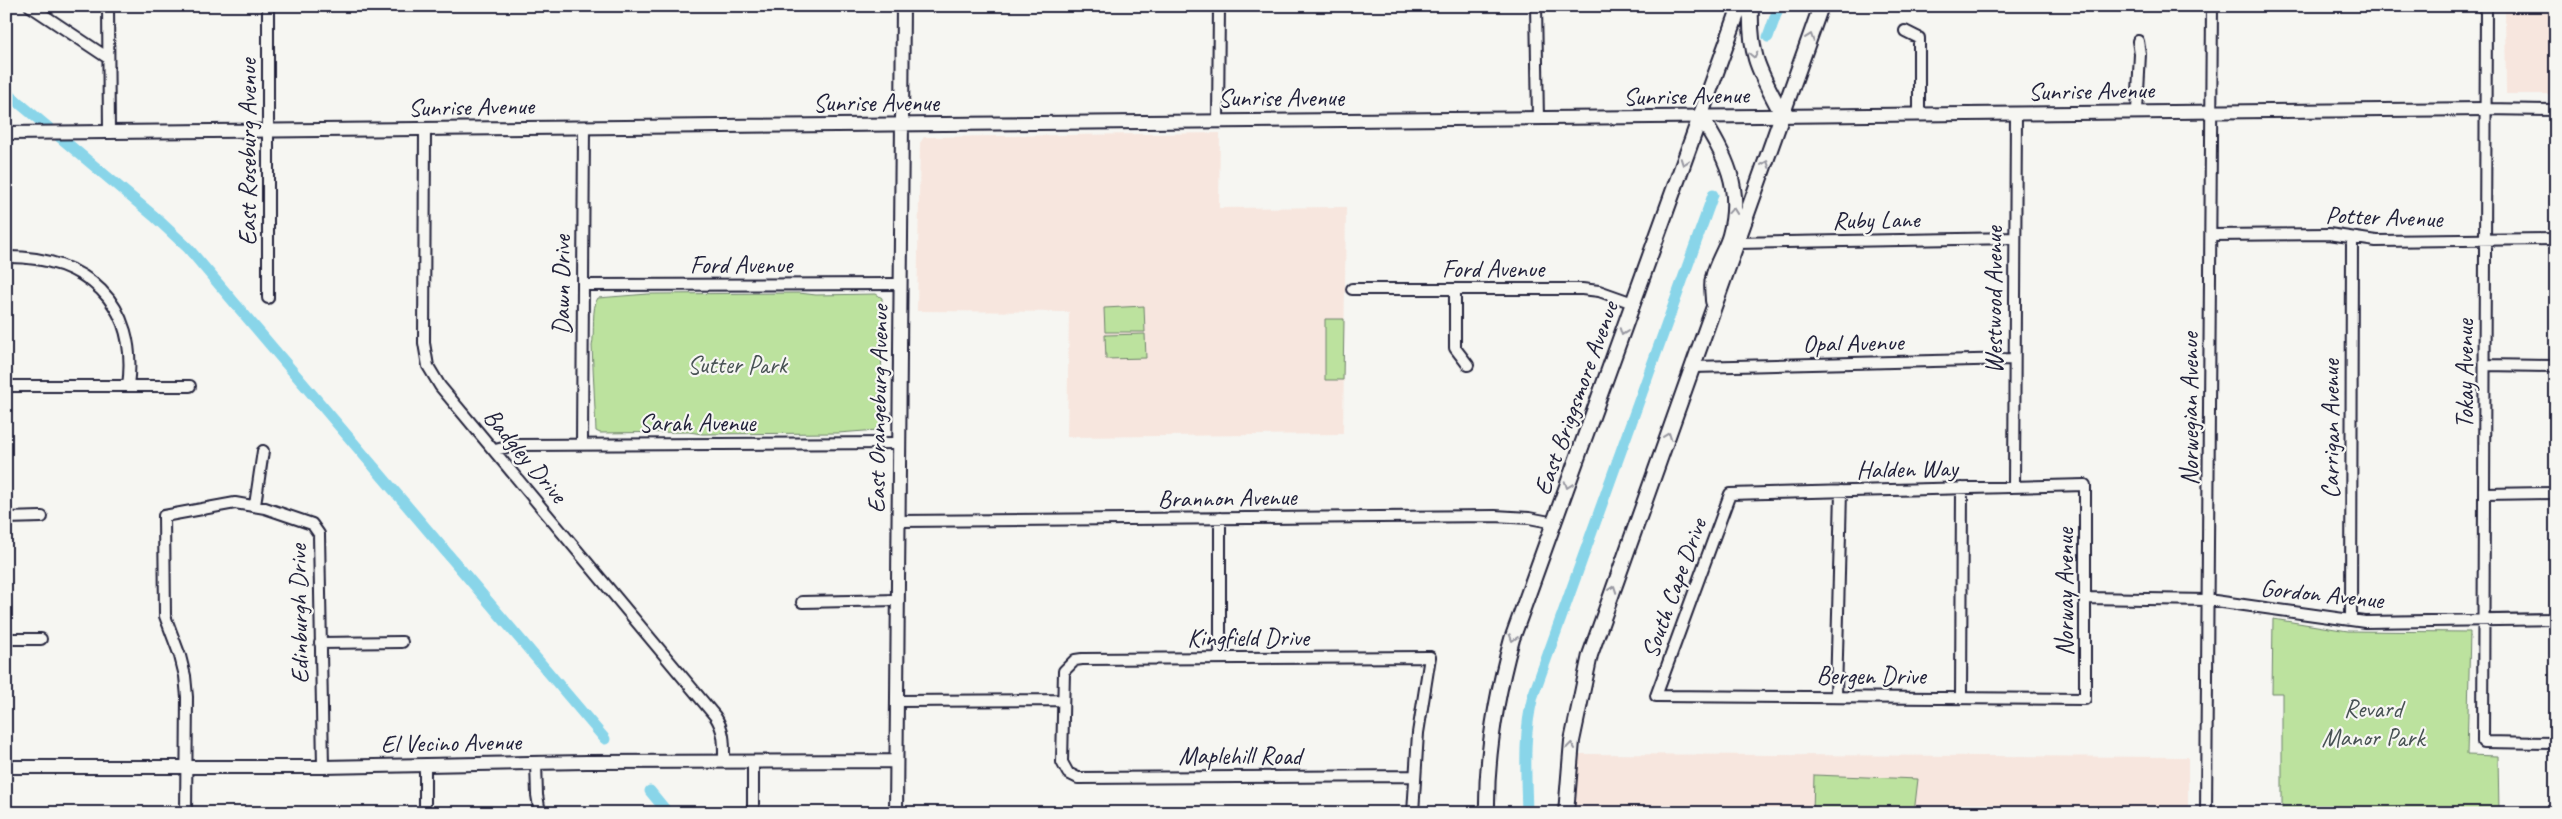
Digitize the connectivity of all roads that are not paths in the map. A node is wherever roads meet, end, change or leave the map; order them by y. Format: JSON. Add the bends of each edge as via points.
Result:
{"nodes":[{"id":1,"x":30,"y":6,"type":"edge"},
{"id":2,"x":108,"y":6,"type":"edge"},
{"id":3,"x":268,"y":6,"type":"edge"},
{"id":4,"x":902,"y":6,"type":"edge"},
{"id":5,"x":1219,"y":6,"type":"edge"},
{"id":6,"x":1536,"y":6,"type":"edge"},
{"id":7,"x":1740,"y":6,"type":"edge"},
{"id":8,"x":1751,"y":6,"type":"edge"},
{"id":9,"x":1821,"y":6,"type":"edge"},
{"id":10,"x":2212,"y":6,"type":"edge"},
{"id":11,"x":2486,"y":6,"type":"edge"},
{"id":12,"x":1904,"y":31,"type":"dead end"},
{"id":13,"x":2138,"y":41,"type":"dead end"},
{"id":14,"x":108,"y":58,"type":"junction"},
{"id":15,"x":2486,"y":109,"type":"junction"},
{"id":16,"x":2556,"y":110,"type":"edge"},
{"id":17,"x":2137,"y":111,"type":"junction"},
{"id":18,"x":2211,"y":111,"type":"junction"},
{"id":19,"x":2016,"y":113,"type":"junction"},
{"id":20,"x":1919,"y":114,"type":"junction"},
{"id":21,"x":1783,"y":116,"type":"junction"},
{"id":22,"x":1700,"y":117,"type":"junction"},
{"id":23,"x":1538,"y":119,"type":"junction"},
{"id":24,"x":1218,"y":120,"type":"junction"},
{"id":25,"x":902,"y":124,"type":"junction"},
{"id":26,"x":584,"y":127,"type":"junction"},
{"id":27,"x":268,"y":129,"type":"junction"},
{"id":28,"x":426,"y":129,"type":"junction"},
{"id":29,"x":109,"y":132,"type":"junction"},
{"id":30,"x":6,"y":133,"type":"edge"},
{"id":31,"x":2211,"y":235,"type":"junction"},
{"id":32,"x":2015,"y":238,"type":"junction"},
{"id":33,"x":2352,"y":238,"type":"junction"},
{"id":34,"x":2485,"y":239,"type":"junction"},
{"id":35,"x":2556,"y":239,"type":"edge"},
{"id":36,"x":1738,"y":243,"type":"junction"},
{"id":37,"x":6,"y":257,"type":"edge"},
{"id":38,"x":901,"y":284,"type":"junction"},
{"id":39,"x":582,"y":285,"type":"junction"},
{"id":40,"x":1352,"y":289,"type":"dead end"},
{"id":41,"x":1455,"y":289,"type":"junction"},
{"id":42,"x":268,"y":298,"type":"dead end"},
{"id":43,"x":1633,"y":303,"type":"junction"},
{"id":44,"x":1714,"y":309,"type":"junction"},
{"id":45,"x":2014,"y":360,"type":"junction"},
{"id":46,"x":1468,"y":365,"type":"dead end"},
{"id":47,"x":2485,"y":365,"type":"junction"},
{"id":48,"x":2556,"y":366,"type":"edge"},
{"id":49,"x":1693,"y":367,"type":"junction"},
{"id":50,"x":6,"y":386,"type":"edge"},
{"id":51,"x":128,"y":386,"type":"junction"},
{"id":52,"x":190,"y":386,"type":"dead end"},
{"id":53,"x":899,"y":443,"type":"junction"},
{"id":54,"x":582,"y":444,"type":"junction"},
{"id":55,"x":495,"y":450,"type":"junction"},
{"id":56,"x":263,"y":451,"type":"dead end"},
{"id":57,"x":2085,"y":485,"type":"joint"},
{"id":58,"x":2014,"y":487,"type":"junction"},
{"id":59,"x":1962,"y":488,"type":"junction"},
{"id":60,"x":1841,"y":491,"type":"junction"},
{"id":61,"x":2556,"y":493,"type":"edge"},
{"id":62,"x":1730,"y":494,"type":"joint"},
{"id":63,"x":2484,"y":494,"type":"junction"},
{"id":64,"x":255,"y":505,"type":"junction"},
{"id":65,"x":42,"y":517,"type":"dead end"},
{"id":66,"x":6,"y":518,"type":"edge"},
{"id":67,"x":1220,"y":518,"type":"junction"},
{"id":68,"x":898,"y":522,"type":"junction"},
{"id":69,"x":1555,"y":523,"type":"junction"},
{"id":70,"x":2085,"y":598,"type":"junction"},
{"id":71,"x":898,"y":600,"type":"junction"},
{"id":72,"x":2208,"y":600,"type":"junction"},
{"id":73,"x":802,"y":602,"type":"dead end"},
{"id":74,"x":2351,"y":620,"type":"junction"},
{"id":75,"x":2484,"y":620,"type":"junction"},
{"id":76,"x":2556,"y":620,"type":"edge"},
{"id":77,"x":6,"y":639,"type":"edge"},
{"id":78,"x":41,"y":639,"type":"dead end"},
{"id":79,"x":402,"y":642,"type":"dead end"},
{"id":80,"x":320,"y":643,"type":"junction"},
{"id":81,"x":1220,"y":658,"type":"junction"},
{"id":82,"x":1656,"y":696,"type":"joint"},
{"id":83,"x":1836,"y":696,"type":"junction"},
{"id":84,"x":1961,"y":698,"type":"junction"},
{"id":85,"x":2085,"y":699,"type":"joint"},
{"id":86,"x":1062,"y":700,"type":"junction"},
{"id":87,"x":897,"y":701,"type":"junction"},
{"id":88,"x":2556,"y":743,"type":"edge"},
{"id":89,"x":724,"y":761,"type":"junction"},
{"id":90,"x":753,"y":761,"type":"junction"},
{"id":91,"x":896,"y":761,"type":"junction"},
{"id":92,"x":536,"y":763,"type":"junction"},
{"id":93,"x":187,"y":765,"type":"junction"},
{"id":94,"x":426,"y":766,"type":"junction"},
{"id":95,"x":6,"y":767,"type":"edge"},
{"id":96,"x":323,"y":767,"type":"junction"},
{"id":97,"x":1414,"y":776,"type":"junction"},
{"id":98,"x":186,"y":813,"type":"edge"},
{"id":99,"x":425,"y":813,"type":"edge"},
{"id":100,"x":540,"y":813,"type":"edge"},
{"id":101,"x":753,"y":813,"type":"edge"},
{"id":102,"x":896,"y":813,"type":"edge"},
{"id":103,"x":1413,"y":813,"type":"edge"},
{"id":104,"x":1487,"y":813,"type":"edge"},
{"id":105,"x":1566,"y":813,"type":"edge"},
{"id":106,"x":2206,"y":813,"type":"edge"}],
"edges":[{"from":1,"to":14,"type":"street"},
{"from":2,"to":14,"type":"street"},
{"from":3,"to":27,"type":"street","name":"East Roseburg Avenue"},
{"from":4,"to":25,"type":"street","name":"East Orangeburg Avenue"},
{"from":5,"to":24,"type":"street"},
{"from":6,"to":23,"type":"street"},
{"from":7,"to":22,"type":"main road","name":"East Briggsmore Avenue"},
{"from":8,"to":21,"type":"main road","one_way":true,"via":[[1753,55],[1761,78]]},
{"from":21,"to":9,"type":"main road","one_way":true},
{"from":10,"to":18,"type":"street","name":"Norwegian Avenue"},
{"from":11,"to":15,"type":"street","name":"Tokay Avenue"},
{"from":12,"to":20,"type":"street","via":[[1919,38]]},
{"from":13,"to":17,"type":"street"},
{"from":14,"to":29,"type":"street"},
{"from":15,"to":16,"type":"street","name":"Sunrise Avenue"},
{"from":15,"to":18,"type":"street","name":"Sunrise Avenue"},
{"from":15,"to":34,"type":"street","name":"Tokay Avenue"},
{"from":17,"to":18,"type":"street","name":"Sunrise Avenue"},
{"from":17,"to":19,"type":"street","name":"Sunrise Avenue"},
{"from":18,"to":31,"type":"street","name":"Norwegian Avenue"},
{"from":19,"to":20,"type":"street","name":"Sunrise Avenue"},
{"from":19,"to":32,"type":"street","name":"Westwood Avenue"},
{"from":20,"to":21,"type":"street","name":"Sunrise Avenue"},
{"from":21,"to":22,"type":"street","name":"Sunrise Avenue"},
{"from":36,"to":21,"type":"main road","one_way":true},
{"from":22,"to":23,"type":"street","name":"Sunrise Avenue"},
{"from":22,"to":43,"type":"main road","name":"East Briggsmore Avenue","one_way":true},
{"from":44,"to":22,"type":"main road","one_way":true,"via":[[1713,279],[1730,235],[1734,207],[1726,158]]},
{"from":23,"to":24,"type":"street","name":"Sunrise Avenue"},
{"from":24,"to":25,"type":"street","name":"Sunrise Avenue"},
{"from":25,"to":26,"type":"street","name":"Sunrise Avenue"},
{"from":25,"to":38,"type":"street","name":"East Orangeburg Avenue"},
{"from":26,"to":28,"type":"street","name":"Sunrise Avenue"},
{"from":26,"to":39,"type":"street","name":"Dawn Drive"},
{"from":27,"to":28,"type":"street","name":"Sunrise Avenue"},
{"from":27,"to":29,"type":"street","name":"Sunrise Avenue"},
{"from":27,"to":42,"type":"street","name":"East Roseburg Avenue"},
{"from":28,"to":55,"type":"street","name":"Badgley Drive","via":[[424,355],[440,386]]},
{"from":29,"to":30,"type":"street","name":"Sunrise Avenue"},
{"from":31,"to":33,"type":"street","name":"Potter Avenue","via":[[2329,234]]},
{"from":31,"to":72,"type":"street","name":"Norwegian Avenue"},
{"from":32,"to":36,"type":"street","name":"Ruby Lane"},
{"from":32,"to":45,"type":"street","name":"Westwood Avenue"},
{"from":33,"to":34,"type":"street","name":"Potter Avenue","via":[[2376,241]]},
{"from":33,"to":74,"type":"street","name":"Carrigan Avenue"},
{"from":34,"to":35,"type":"street","name":"Potter Avenue"},
{"from":34,"to":47,"type":"street","name":"Tokay Avenue"},
{"from":36,"to":44,"type":"main road"},
{"from":37,"to":51,"type":"street","via":[[60,263],[102,291],[114,306],[127,338],[130,358]]},
{"from":38,"to":39,"type":"street","name":"Ford Avenue"},
{"from":38,"to":53,"type":"street","name":"East Orangeburg Avenue"},
{"from":39,"to":54,"type":"street","name":"Dawn Drive"},
{"from":40,"to":41,"type":"street","name":"Ford Avenue"},
{"from":41,"to":43,"type":"street","name":"Ford Avenue","via":[[1590,289]]},
{"from":41,"to":46,"type":"street","via":[[1455,348]]},
{"from":43,"to":69,"type":"main road","name":"East Briggsmore Avenue","one_way":true},
{"from":44,"to":49,"type":"main road"},
{"from":45,"to":49,"type":"street","name":"Opal Avenue"},
{"from":45,"to":58,"type":"street","name":"Westwood Avenue"},
{"from":47,"to":48,"type":"street"},
{"from":47,"to":63,"type":"street","name":"Tokay Avenue"},
{"from":105,"to":49,"type":"main road","one_way":true,"via":[[1572,741],[1590,654]]},
{"from":50,"to":51,"type":"street"},
{"from":51,"to":52,"type":"street"},
{"from":53,"to":54,"type":"street","name":"Sarah Avenue"},
{"from":53,"to":68,"type":"street","name":"East Orangeburg Avenue"},
{"from":54,"to":55,"type":"street","name":"Sarah Avenue","via":[[515,445]]},
{"from":55,"to":89,"type":"street","name":"Badgley Drive","via":[[715,716],[724,736]]},
{"from":56,"to":64,"type":"street"},
{"from":57,"to":58,"type":"street","name":"Halden Way"},
{"from":57,"to":70,"type":"street","name":"Norway Avenue"},
{"from":58,"to":59,"type":"street","name":"Halden Way"},
{"from":59,"to":60,"type":"street","name":"Halden Way"},
{"from":59,"to":84,"type":"street"},
{"from":60,"to":62,"type":"street","name":"Halden Way"},
{"from":60,"to":83,"type":"street"},
{"from":61,"to":63,"type":"street"},
{"from":62,"to":82,"type":"street","name":"South Cape Drive"},
{"from":63,"to":75,"type":"street","name":"Tokay Avenue"},
{"from":64,"to":80,"type":"street","name":"Edinburgh Drive","via":[[312,524],[317,529]]},
{"from":64,"to":93,"type":"street","name":"Edinburgh Drive","via":[[225,504],[164,516],[165,616],[185,676]]},
{"from":65,"to":66,"type":"street"},
{"from":67,"to":68,"type":"street","name":"Brannon Avenue"},
{"from":67,"to":69,"type":"street","name":"Brannon Avenue","via":[[1495,516]]},
{"from":67,"to":81,"type":"street"},
{"from":68,"to":71,"type":"street","name":"East Orangeburg Avenue"},
{"from":69,"to":104,"type":"main road","name":"East Briggsmore Avenue","one_way":true,"via":[[1502,676],[1489,750]]},
{"from":70,"to":72,"type":"street","name":"Gordon Avenue"},
{"from":70,"to":85,"type":"street","name":"Norway Avenue"},
{"from":71,"to":73,"type":"street"},
{"from":71,"to":87,"type":"street","name":"East Orangeburg Avenue"},
{"from":72,"to":74,"type":"street","name":"Gordon Avenue"},
{"from":72,"to":106,"type":"street","name":"Norwegian Avenue"},
{"from":74,"to":75,"type":"street","name":"Gordon Avenue"},
{"from":75,"to":76,"type":"street","name":"Gordon Avenue"},
{"from":75,"to":88,"type":"street","name":"Tokay Avenue","via":[[2483,742]]},
{"from":77,"to":78,"type":"street"},
{"from":79,"to":80,"type":"street"},
{"from":80,"to":96,"type":"street","name":"Edinburgh Drive"},
{"from":81,"to":86,"type":"street","name":"Kingfield Drive","via":[[1082,659],[1068,665],[1062,677]]},
{"from":81,"to":97,"type":"street","name":"Kingfield Drive","via":[[1430,657]]},
{"from":82,"to":83,"type":"street","name":"Bergen Drive"},
{"from":83,"to":84,"type":"street","name":"Bergen Drive"},
{"from":84,"to":85,"type":"street","name":"Bergen Drive"},
{"from":86,"to":87,"type":"street"},
{"from":86,"to":97,"type":"street","name":"Maplehill Road","via":[[1062,762],[1068,773],[1078,778]]},
{"from":87,"to":91,"type":"street","name":"East Orangeburg Avenue"},
{"from":89,"to":90,"type":"street","name":"El Vecino Avenue"},
{"from":89,"to":92,"type":"street","name":"El Vecino Avenue"},
{"from":90,"to":91,"type":"street","name":"El Vecino Avenue"},
{"from":90,"to":101,"type":"street"},
{"from":91,"to":102,"type":"street","name":"East Orangeburg Avenue"},
{"from":92,"to":94,"type":"street","name":"El Vecino Avenue"},
{"from":92,"to":100,"type":"street"},
{"from":93,"to":95,"type":"street","name":"El Vecino Avenue"},
{"from":93,"to":96,"type":"street","name":"El Vecino Avenue"},
{"from":93,"to":98,"type":"street"},
{"from":94,"to":96,"type":"street","name":"El Vecino Avenue"},
{"from":94,"to":99,"type":"street"},
{"from":97,"to":103,"type":"street"}]}
